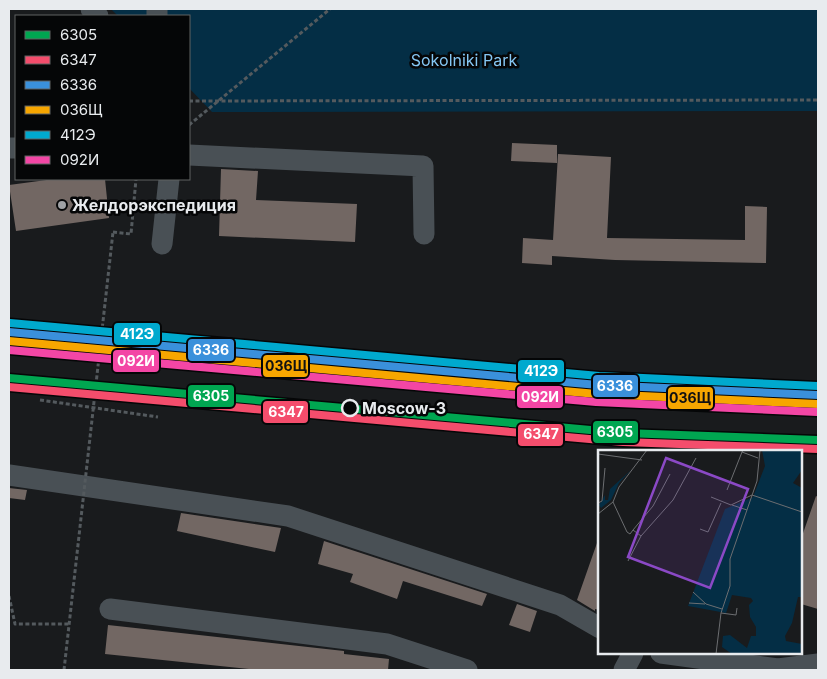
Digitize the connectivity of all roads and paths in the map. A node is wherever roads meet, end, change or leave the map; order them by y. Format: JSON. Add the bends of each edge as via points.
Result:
{"nodes":[{"id":1,"x":330,"y":9,"type":"edge"},
{"id":2,"x":818,"y":100,"type":"edge"},
{"id":3,"x":190,"y":101,"type":"edge"},
{"id":4,"x":218,"y":101,"type":"junction"},
{"id":5,"x":190,"y":124,"type":"edge"},
{"id":6,"x":190,"y":155,"type":"edge"},
{"id":7,"x":136,"y":180,"type":"edge"},
{"id":8,"x":169,"y":180,"type":"edge"},
{"id":9,"x":424,"y":234,"type":"dead end"},
{"id":10,"x":162,"y":244,"type":"dead end"},
{"id":11,"x":62,"y":344,"type":"dead end"},
{"id":12,"x":101,"y":347,"type":"junction"},
{"id":13,"x":171,"y":354,"type":"dead end"},
{"id":14,"x":40,"y":400,"type":"dead end"},
{"id":15,"x":94,"y":408,"type":"junction"},
{"id":16,"x":158,"y":417,"type":"dead end"},
{"id":17,"x":9,"y":475,"type":"edge"},
{"id":18,"x":9,"y":596,"type":"edge"},
{"id":19,"x":110,"y":609,"type":"dead end"},
{"id":20,"x":70,"y":624,"type":"junction"},
{"id":21,"x":598,"y":627,"type":"edge"},
{"id":22,"x":632,"y":654,"type":"edge"},
{"id":23,"x":668,"y":654,"type":"edge"},
{"id":24,"x":818,"y":664,"type":"edge"},
{"id":25,"x":64,"y":670,"type":"edge"},
{"id":26,"x":467,"y":670,"type":"edge"},
{"id":27,"x":624,"y":670,"type":"edge"}],
"edges":[{"from":1,"to":4,"type":"path"},
{"from":2,"to":4,"type":"path"},
{"from":3,"to":4,"type":"path"},
{"from":4,"to":5,"type":"path"},
{"from":6,"to":9,"type":"lane","via":[[423,166]]},
{"from":7,"to":12,"type":"path","bridge":true,"via":[[131,234],[113,232]]},
{"from":8,"to":10,"type":"lane"},
{"from":11,"to":12,"type":"path"},
{"from":12,"to":13,"type":"path"},
{"from":12,"to":15,"type":"path","bridge":true},
{"from":14,"to":15,"type":"path"},
{"from":15,"to":16,"type":"path"},
{"from":15,"to":20,"type":"path","bridge":true},
{"from":17,"to":21,"type":"lane","via":[[288,516],[560,605]]},
{"from":18,"to":20,"type":"path","via":[[15,624]]},
{"from":19,"to":26,"type":"lane","via":[[387,644]]},
{"from":20,"to":25,"type":"path","bridge":true},
{"from":22,"to":27,"type":"lane"},
{"from":23,"to":24,"type":"lane","via":[[778,669]]}]}
